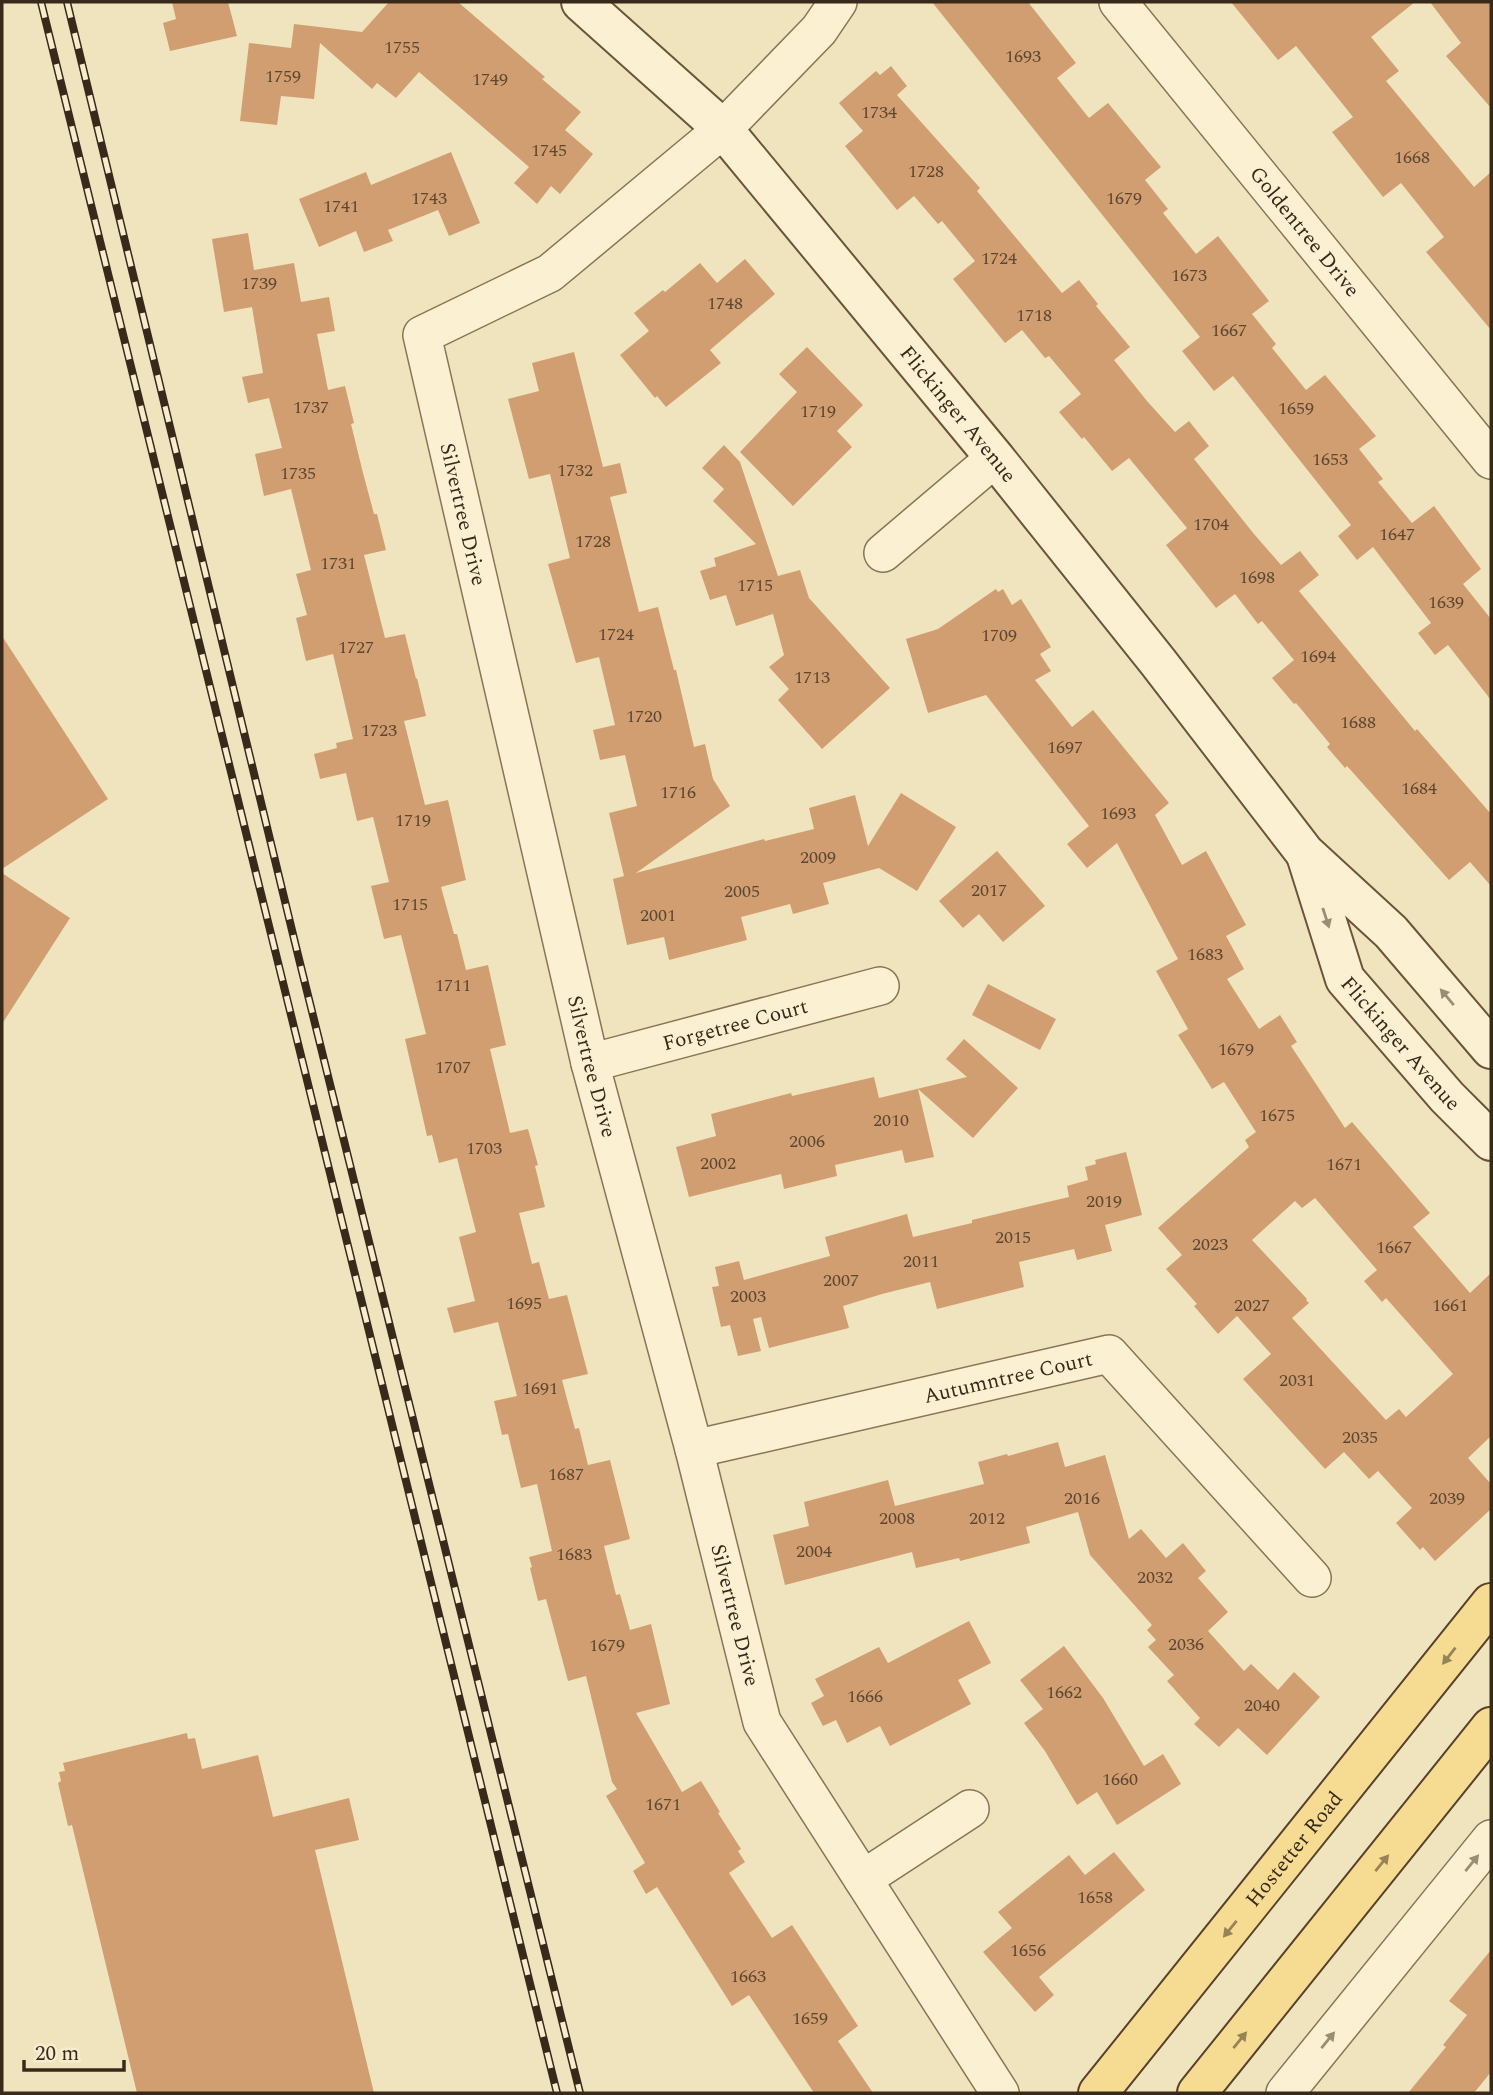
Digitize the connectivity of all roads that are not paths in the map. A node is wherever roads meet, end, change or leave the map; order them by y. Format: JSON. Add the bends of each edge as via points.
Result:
{"nodes":[{"id":1,"x":581,"y":2,"type":"edge"},
{"id":2,"x":838,"y":2,"type":"edge"},
{"id":3,"x":1118,"y":2,"type":"edge"},
{"id":4,"x":723,"y":129,"type":"junction"},
{"id":5,"x":995,"y":458,"type":"junction"},
{"id":6,"x":1491,"y":460,"type":"edge"},
{"id":7,"x":883,"y":553,"type":"dead end"},
{"id":8,"x":1305,"y":853,"type":"junction"},
{"id":9,"x":880,"y":986,"type":"dead end"},
{"id":10,"x":1491,"y":1049,"type":"edge"},
{"id":11,"x":590,"y":1063,"type":"junction"},
{"id":12,"x":1491,"y":1141,"type":"edge"},
{"id":13,"x":694,"y":1449,"type":"junction"},
{"id":14,"x":1312,"y":1578,"type":"dead end"},
{"id":15,"x":1491,"y":1603,"type":"edge"},
{"id":16,"x":1491,"y":1727,"type":"edge"},
{"id":17,"x":970,"y":1809,"type":"dead end"},
{"id":18,"x":1491,"y":1839,"type":"edge"},
{"id":19,"x":863,"y":1879,"type":"junction"},
{"id":20,"x":1000,"y":2093,"type":"edge"},
{"id":21,"x":1098,"y":2093,"type":"edge"},
{"id":22,"x":1197,"y":2093,"type":"edge"},
{"id":23,"x":1285,"y":2093,"type":"edge"}],
"edges":[{"from":1,"to":4,"type":"street","name":"Flickinger Avenue"},
{"from":2,"to":4,"type":"street","via":[[819,30]]},
{"from":3,"to":6,"type":"street","name":"Goldentree Drive"},
{"from":4,"to":5,"type":"street","name":"Flickinger Avenue"},
{"from":4,"to":11,"type":"street","name":"Silvertree Drive","via":[[550,273],[422,335]]},
{"from":5,"to":7,"type":"street"},
{"from":5,"to":8,"type":"street","name":"Flickinger Avenue"},
{"from":10,"to":8,"type":"street","name":"Flickinger Avenue","one_way":true,"via":[[1391,932]]},
{"from":8,"to":12,"type":"street","name":"Flickinger Avenue","one_way":true,"via":[[1345,979]]},
{"from":9,"to":11,"type":"street","name":"Forgetree Court"},
{"from":11,"to":13,"type":"street","name":"Silvertree Drive"},
{"from":13,"to":14,"type":"street","name":"Autumntree Court","via":[[1109,1354]]},
{"from":13,"to":19,"type":"street","name":"Silvertree Drive","via":[[762,1722]]},
{"from":15,"to":21,"type":"main road","name":"Hostetter Road","one_way":true},
{"from":22,"to":16,"type":"main road","one_way":true},
{"from":17,"to":19,"type":"street"},
{"from":23,"to":18,"type":"street","one_way":true},
{"from":19,"to":20,"type":"street","name":"Silvertree Drive"}]}
